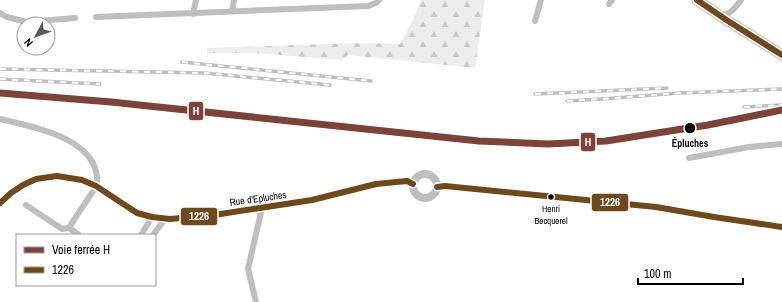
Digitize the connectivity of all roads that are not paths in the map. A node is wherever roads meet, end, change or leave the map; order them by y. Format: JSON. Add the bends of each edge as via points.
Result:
{"nodes":[{"id":1,"x":196,"y":0,"type":"edge"},
{"id":2,"x":234,"y":0,"type":"edge"},
{"id":3,"x":379,"y":0,"type":"edge"},
{"id":4,"x":541,"y":0,"type":"edge"},
{"id":5,"x":697,"y":0,"type":"edge"},
{"id":6,"x":740,"y":0,"type":"edge"},
{"id":7,"x":734,"y":10,"type":"junction"},
{"id":8,"x":232,"y":11,"type":"junction"},
{"id":9,"x":0,"y":13,"type":"edge"},
{"id":10,"x":193,"y":14,"type":"junction"},
{"id":11,"x":718,"y":15,"type":"junction"},
{"id":12,"x":96,"y":17,"type":"dead end"},
{"id":13,"x":76,"y":18,"type":"dead end"},
{"id":14,"x":535,"y":20,"type":"dead end"},
{"id":15,"x":735,"y":26,"type":"junction"},
{"id":16,"x":782,"y":55,"type":"edge"},
{"id":17,"x":0,"y":119,"type":"edge"},
{"id":18,"x":782,"y":144,"type":"edge"},
{"id":19,"x":689,"y":158,"type":"dead end"},
{"id":20,"x":413,"y":184,"type":"junction"},
{"id":21,"x":96,"y":186,"type":"junction"},
{"id":22,"x":437,"y":187,"type":"junction"},
{"id":23,"x":0,"y":203,"type":"edge"},
{"id":24,"x":26,"y":205,"type":"dead end"},
{"id":25,"x":262,"y":208,"type":"junction"},
{"id":26,"x":152,"y":217,"type":"junction"},
{"id":27,"x":165,"y":219,"type":"junction"},
{"id":28,"x":782,"y":227,"type":"edge"},
{"id":29,"x":69,"y":228,"type":"junction"},
{"id":30,"x":78,"y":234,"type":"edge"},
{"id":31,"x":142,"y":234,"type":"edge"},
{"id":32,"x":154,"y":234,"type":"edge"},
{"id":33,"x":256,"y":302,"type":"edge"}],
"edges":[{"from":1,"to":10,"type":"street"},
{"from":2,"to":8,"type":"street"},
{"from":3,"to":8,"type":"street","via":[[368,6]]},
{"from":4,"to":14,"type":"street"},
{"from":5,"to":11,"type":"main road"},
{"from":6,"to":7,"type":"street"},
{"from":7,"to":11,"type":"street","via":[[726,15]]},
{"from":7,"to":15,"type":"street"},
{"from":8,"to":10,"type":"street"},
{"from":9,"to":13,"type":"street","via":[[27,22]]},
{"from":10,"to":12,"type":"street"},
{"from":11,"to":15,"type":"main road"},
{"from":15,"to":16,"type":"main road"},
{"from":17,"to":21,"type":"street","via":[[56,134],[70,141],[93,161],[97,176]]},
{"from":18,"to":19,"type":"street"},
{"from":20,"to":22,"type":"street","via":[[417,177],[428,174],[435,179]]},
{"from":20,"to":22,"type":"street","via":[[416,194],[423,198],[431,197]]},
{"from":20,"to":25,"type":"street","name":"Rue d'Epluches","via":[[407,181],[387,183]]},
{"from":21,"to":23,"type":"street","name":"Rue d'Epluches","via":[[82,180],[50,177],[23,185]]},
{"from":21,"to":26,"type":"street","name":"Rue d'Epluches","via":[[138,213]]},
{"from":21,"to":29,"type":"street"},
{"from":22,"to":28,"type":"street","via":[[618,202]]},
{"from":24,"to":29,"type":"street","via":[[62,229]]},
{"from":25,"to":27,"type":"street","name":"Rue d'Epluches"},
{"from":25,"to":33,"type":"street","via":[[248,269]]},
{"from":26,"to":27,"type":"street","name":"Rue d'Epluches"},
{"from":26,"to":31,"type":"street"},
{"from":27,"to":32,"type":"street"},
{"from":29,"to":30,"type":"street"}]}
